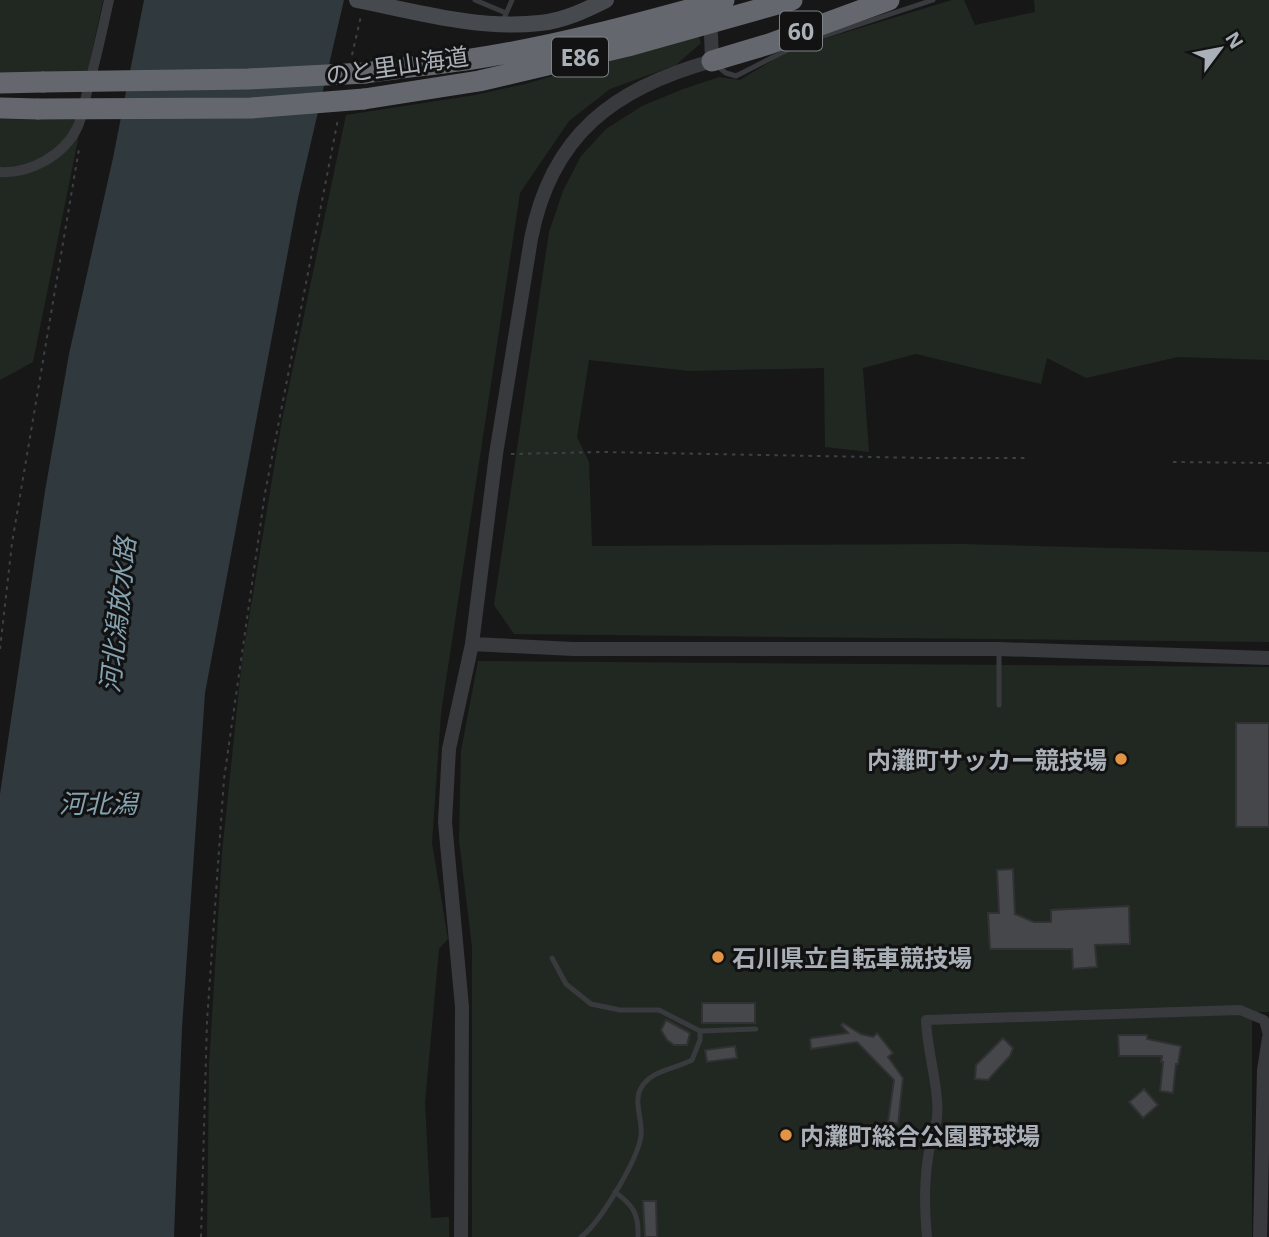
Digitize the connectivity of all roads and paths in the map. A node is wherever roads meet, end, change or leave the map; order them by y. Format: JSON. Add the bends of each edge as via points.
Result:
{"nodes":[{"id":1,"x":109,"y":0,"type":"edge"},
{"id":2,"x":362,"y":0,"type":"edge"},
{"id":3,"x":475,"y":0,"type":"edge"},
{"id":4,"x":512,"y":0,"type":"edge"},
{"id":5,"x":606,"y":0,"type":"edge"},
{"id":6,"x":724,"y":0,"type":"edge"},
{"id":7,"x":792,"y":0,"type":"edge"},
{"id":8,"x":889,"y":0,"type":"edge"},
{"id":9,"x":933,"y":0,"type":"edge"},
{"id":10,"x":504,"y":19,"type":"junction"},
{"id":11,"x":711,"y":34,"type":"dead end"},
{"id":12,"x":352,"y":54,"type":"dead end"},
{"id":13,"x":712,"y":61,"type":"junction"},
{"id":14,"x":0,"y":83,"type":"edge"},
{"id":15,"x":0,"y":108,"type":"edge"},
{"id":16,"x":337,"y":120,"type":"dead end"},
{"id":17,"x":78,"y":127,"type":"junction"},
{"id":18,"x":0,"y":172,"type":"edge"},
{"id":19,"x":496,"y":454,"type":"junction"},
{"id":20,"x":1025,"y":458,"type":"dead end"},
{"id":21,"x":1173,"y":462,"type":"dead end"},
{"id":22,"x":1269,"y":463,"type":"edge"},
{"id":23,"x":472,"y":644,"type":"junction"},
{"id":24,"x":0,"y":649,"type":"edge"},
{"id":25,"x":999,"y":649,"type":"junction"},
{"id":26,"x":1269,"y":658,"type":"edge"},
{"id":27,"x":999,"y":705,"type":"dead end"},
{"id":28,"x":552,"y":958,"type":"dead end"},
{"id":29,"x":756,"y":1029,"type":"dead end"},
{"id":30,"x":700,"y":1031,"type":"junction"},
{"id":31,"x":1269,"y":1038,"type":"edge"},
{"id":32,"x":615,"y":1192,"type":"junction"},
{"id":33,"x":201,"y":1237,"type":"edge"},
{"id":34,"x":461,"y":1237,"type":"edge"},
{"id":35,"x":581,"y":1237,"type":"edge"},
{"id":36,"x":638,"y":1237,"type":"edge"},
{"id":37,"x":927,"y":1237,"type":"edge"},
{"id":38,"x":1260,"y":1237,"type":"edge"}],
"edges":[{"from":1,"to":17,"type":"street"},
{"from":2,"to":10,"type":"main road","via":[[470,22]]},
{"from":2,"to":12,"type":"path"},
{"from":3,"to":10,"type":"lane"},
{"from":4,"to":10,"type":"lane"},
{"from":5,"to":10,"type":"main road","via":[[542,23]]},
{"from":6,"to":14,"type":"highway","name":"のと里山海道","number":"E86","bridge":true,"via":[[561,41],[365,73]]},
{"from":7,"to":15,"type":"highway","name":"のと里山海道","number":"E86","bridge":true,"via":[[492,78],[364,99],[251,108]]},
{"from":8,"to":13,"type":"highway","number":"60"},
{"from":9,"to":13,"type":"lane","via":[[797,45],[736,76]]},
{"from":11,"to":13,"type":"street"},
{"from":13,"to":19,"type":"street","via":[[623,97],[560,157],[536,212]]},
{"from":16,"to":33,"type":"path","via":[[265,493],[224,779],[206,1021]]},
{"from":17,"to":18,"type":"street","via":[[67,142],[38,164]]},
{"from":17,"to":24,"type":"path","via":[[80,143],[12,543]]},
{"from":19,"to":20,"type":"path"},
{"from":19,"to":23,"type":"street"},
{"from":21,"to":22,"type":"path"},
{"from":23,"to":25,"type":"street","via":[[573,649]]},
{"from":23,"to":34,"type":"street","via":[[449,749],[445,822],[462,1007]]},
{"from":25,"to":26,"type":"street"},
{"from":25,"to":27,"type":"lane"},
{"from":28,"to":30,"type":"lane","via":[[566,984],[591,1004],[659,1010]]},
{"from":29,"to":30,"type":"lane"},
{"from":30,"to":32,"type":"lane","via":[[692,1060],[655,1073],[641,1087],[641,1139]]},
{"from":31,"to":37,"type":"street","via":[[1264,1020],[1240,1010],[926,1020],[937,1117],[923,1193]]},
{"from":31,"to":38,"type":"street","via":[[1264,1070]]},
{"from":32,"to":35,"type":"lane"},
{"from":32,"to":36,"type":"lane","via":[[631,1204]]}]}
